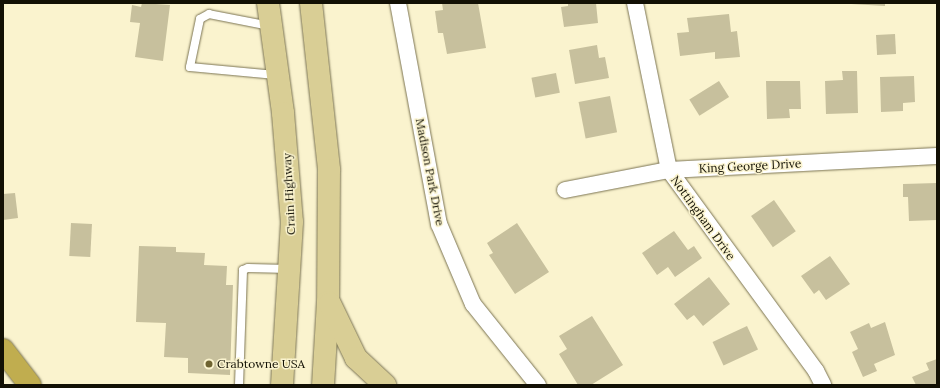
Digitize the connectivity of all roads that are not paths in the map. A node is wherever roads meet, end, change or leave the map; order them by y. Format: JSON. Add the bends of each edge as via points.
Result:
{"nodes":[{"id":1,"x":268,"y":3,"type":"edge"},
{"id":2,"x":311,"y":3,"type":"edge"},
{"id":3,"x":398,"y":3,"type":"edge"},
{"id":4,"x":635,"y":3,"type":"edge"},
{"id":5,"x":271,"y":26,"type":"junction"},
{"id":6,"x":278,"y":75,"type":"junction"},
{"id":7,"x":937,"y":156,"type":"edge"},
{"id":8,"x":669,"y":170,"type":"junction"},
{"id":9,"x":565,"y":190,"type":"dead end"},
{"id":10,"x":290,"y":269,"type":"junction"},
{"id":11,"x":328,"y":302,"type":"junction"},
{"id":12,"x":3,"y":350,"type":"edge"},
{"id":13,"x":30,"y":385,"type":"edge"},
{"id":14,"x":239,"y":385,"type":"edge"},
{"id":15,"x":282,"y":385,"type":"edge"},
{"id":16,"x":324,"y":385,"type":"edge"},
{"id":17,"x":385,"y":385,"type":"edge"},
{"id":18,"x":538,"y":385,"type":"edge"},
{"id":19,"x":823,"y":385,"type":"edge"}],
"edges":[{"from":1,"to":5,"type":"main road","name":"Crain Highway"},
{"from":2,"to":11,"type":"main road","via":[[329,170]]},
{"from":3,"to":18,"type":"street","name":"Madison Park Drive","via":[[439,224],[474,304]]},
{"from":4,"to":8,"type":"street","name":"Nottingham Drive"},
{"from":5,"to":6,"type":"main road","name":"Crain Highway"},
{"from":5,"to":6,"type":"lane","via":[[210,14],[200,19],[190,67]]},
{"from":6,"to":10,"type":"main road","name":"Crain Highway","via":[[292,222]]},
{"from":7,"to":8,"type":"street","name":"King George Drive"},
{"from":8,"to":9,"type":"street","name":"King George Drive"},
{"from":8,"to":19,"type":"street","name":"Nottingham Drive","via":[[816,371]]},
{"from":10,"to":14,"type":"lane","via":[[243,270]]},
{"from":10,"to":15,"type":"main road","name":"Crain Highway"},
{"from":11,"to":16,"type":"main road"},
{"from":11,"to":17,"type":"main road","via":[[335,310],[356,358]]},
{"from":12,"to":13,"type":"highway"}]}
